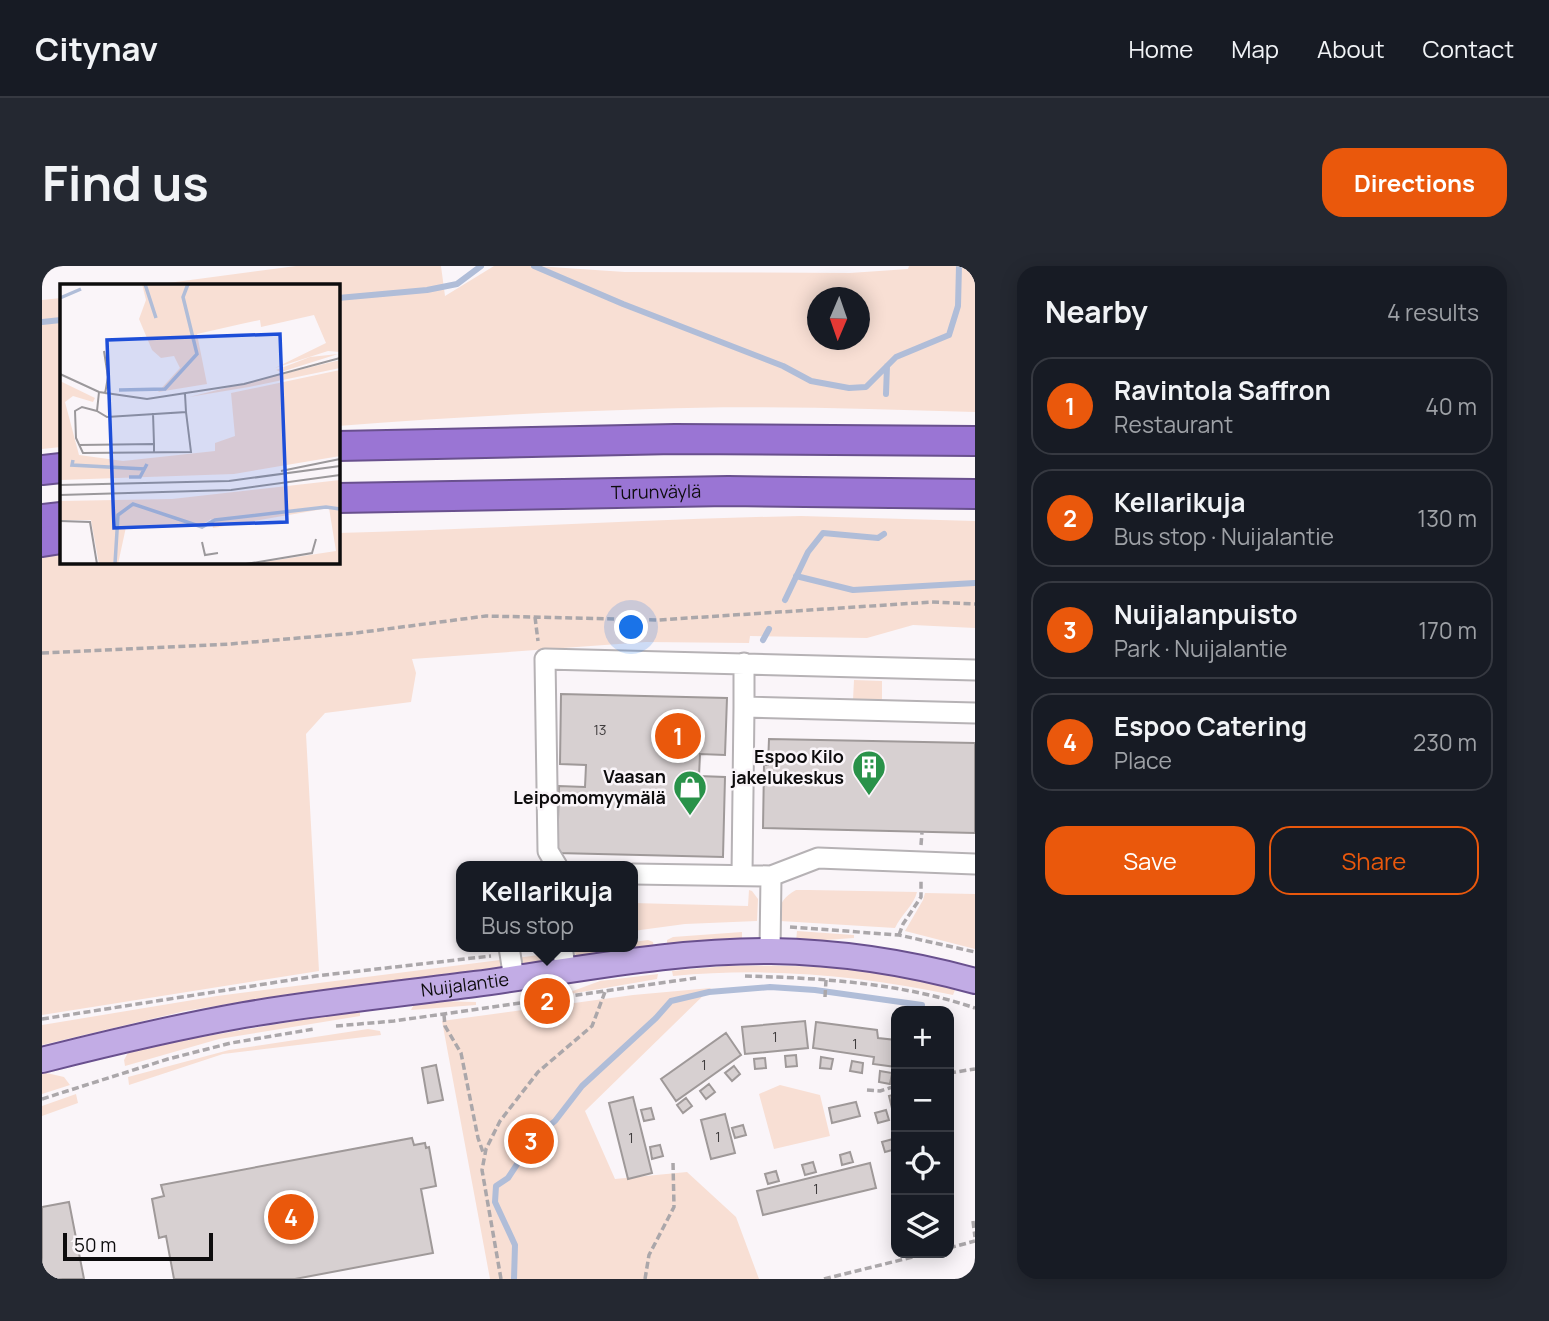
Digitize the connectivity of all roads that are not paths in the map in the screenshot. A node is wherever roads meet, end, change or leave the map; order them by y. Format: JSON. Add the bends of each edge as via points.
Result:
{"nodes":[{"id":1,"x":975,"y":441,"type":"edge"},
{"id":2,"x":340,"y":446,"type":"edge"},
{"id":3,"x":60,"y":468,"type":"edge"},
{"id":4,"x":42,"y":470,"type":"edge"},
{"id":5,"x":975,"y":494,"type":"edge"},
{"id":6,"x":340,"y":498,"type":"edge"},
{"id":7,"x":60,"y":517,"type":"edge"},
{"id":8,"x":42,"y":519,"type":"edge"},
{"id":9,"x":60,"y":539,"type":"edge"},
{"id":10,"x":42,"y":542,"type":"edge"},
{"id":11,"x":744,"y":663,"type":"junction"},
{"id":12,"x":975,"y":670,"type":"edge"},
{"id":13,"x":744,"y":706,"type":"junction"},
{"id":14,"x":975,"y":713,"type":"edge"},
{"id":15,"x":555,"y":861,"type":"edge"},
{"id":16,"x":975,"y":864,"type":"edge"},
{"id":17,"x":638,"y":874,"type":"edge"},
{"id":18,"x":742,"y":875,"type":"junction"},
{"id":19,"x":771,"y":876,"type":"junction"},
{"id":20,"x":770,"y":951,"type":"junction"},
{"id":21,"x":510,"y":952,"type":"edge"},
{"id":22,"x":563,"y":952,"type":"edge"},
{"id":23,"x":566,"y":972,"type":"junction"},
{"id":24,"x":514,"y":978,"type":"junction"},
{"id":25,"x":975,"y":981,"type":"edge"},
{"id":26,"x":42,"y":1060,"type":"edge"}],
"edges":[{"from":1,"to":2,"type":"highway","via":[[675,439]]},
{"from":3,"to":4,"type":"highway"},
{"from":5,"to":6,"type":"highway","name":"Turunväylä","via":[[728,491]]},
{"from":7,"to":8,"type":"highway"},
{"from":9,"to":10,"type":"highway"},
{"from":11,"to":12,"type":"lane"},
{"from":11,"to":13,"type":"lane"},
{"from":11,"to":15,"type":"lane","via":[[545,659],[548,851]]},
{"from":13,"to":14,"type":"lane"},
{"from":13,"to":18,"type":"lane"},
{"from":16,"to":19,"type":"lane","via":[[818,858]]},
{"from":17,"to":18,"type":"lane"},
{"from":18,"to":19,"type":"lane"},
{"from":19,"to":20,"type":"lane"},
{"from":20,"to":23,"type":"main road","name":"Nuijalantie"},
{"from":20,"to":25,"type":"main road","name":"Nuijalantie","via":[[876,961]]},
{"from":21,"to":24,"type":"lane"},
{"from":22,"to":23,"type":"lane"},
{"from":23,"to":24,"type":"main road","name":"Nuijalantie"},
{"from":24,"to":26,"type":"main road","name":"Nuijalantie","via":[[244,1016]]}]}
